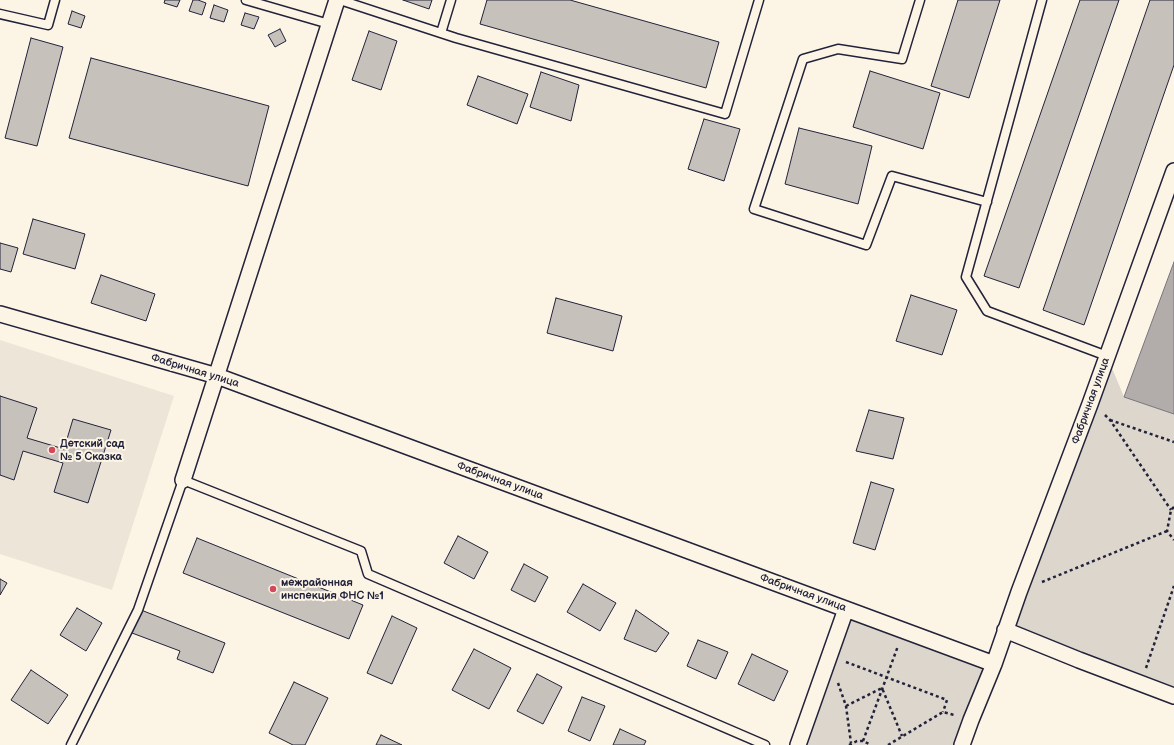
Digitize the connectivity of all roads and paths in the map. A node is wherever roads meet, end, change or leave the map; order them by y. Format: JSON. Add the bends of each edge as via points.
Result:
{"nodes":[{"id":1,"x":55,"y":0,"type":"edge"},
{"id":2,"x":246,"y":0,"type":"edge"},
{"id":3,"x":338,"y":0,"type":"edge"},
{"id":4,"x":451,"y":0,"type":"edge"},
{"id":5,"x":759,"y":0,"type":"edge"},
{"id":6,"x":920,"y":0,"type":"edge"},
{"id":7,"x":1042,"y":0,"type":"edge"},
{"id":8,"x":0,"y":14,"type":"edge"},
{"id":9,"x":329,"y":24,"type":"junction"},
{"id":10,"x":441,"y":33,"type":"junction"},
{"id":11,"x":1174,"y":171,"type":"edge"},
{"id":12,"x":987,"y":202,"type":"junction"},
{"id":13,"x":0,"y":314,"type":"edge"},
{"id":14,"x":1107,"y":356,"type":"junction"},
{"id":15,"x":217,"y":376,"type":"junction"},
{"id":16,"x":1090,"y":404,"type":"junction"},
{"id":17,"x":1110,"y":420,"type":"junction"},
{"id":18,"x":1174,"y":442,"type":"edge"},
{"id":19,"x":183,"y":480,"type":"junction"},
{"id":20,"x":1174,"y":507,"type":"edge"},
{"id":21,"x":1171,"y":510,"type":"junction"},
{"id":22,"x":1167,"y":531,"type":"junction"},
{"id":23,"x":1174,"y":540,"type":"edge"},
{"id":24,"x":1174,"y":586,"type":"edge"},
{"id":25,"x":1019,"y":592,"type":"junction"},
{"id":26,"x":846,"y":609,"type":"junction"},
{"id":27,"x":1005,"y":630,"type":"junction"},
{"id":28,"x":904,"y":631,"type":"junction"},
{"id":29,"x":828,"y":655,"type":"junction"},
{"id":30,"x":994,"y":664,"type":"junction"},
{"id":31,"x":886,"y":677,"type":"junction"},
{"id":32,"x":1141,"y":684,"type":"junction"},
{"id":33,"x":882,"y":688,"type":"junction"},
{"id":34,"x":1174,"y":696,"type":"edge"},
{"id":35,"x":846,"y":706,"type":"junction"},
{"id":36,"x":943,"y":712,"type":"junction"},
{"id":37,"x":971,"y":720,"type":"junction"},
{"id":38,"x":902,"y":736,"type":"junction"},
{"id":39,"x":863,"y":741,"type":"junction"},
{"id":40,"x":850,"y":744,"type":"edge"},
{"id":41,"x":71,"y":745,"type":"edge"},
{"id":42,"x":765,"y":745,"type":"edge"},
{"id":43,"x":798,"y":745,"type":"edge"},
{"id":44,"x":871,"y":745,"type":"edge"},
{"id":45,"x":888,"y":745,"type":"edge"},
{"id":46,"x":962,"y":745,"type":"edge"}],
"edges":[{"from":1,"to":8,"type":"lane","via":[[48,25]]},
{"from":2,"to":9,"type":"lane"},
{"from":3,"to":9,"type":"street"},
{"from":3,"to":10,"type":"lane"},
{"from":4,"to":10,"type":"lane"},
{"from":5,"to":10,"type":"lane","via":[[725,114]]},
{"from":6,"to":12,"type":"lane","via":[[902,59],[838,49],[803,59],[754,209],[866,245],[892,176]]},
{"from":7,"to":12,"type":"lane"},
{"from":9,"to":15,"type":"street"},
{"from":11,"to":14,"type":"street","name":"Фабричная улица"},
{"from":12,"to":14,"type":"lane","via":[[966,277],[987,311]]},
{"from":13,"to":15,"type":"street","name":"Фабричная улица"},
{"from":14,"to":16,"type":"street","name":"Фабричная улица"},
{"from":15,"to":19,"type":"street"},
{"from":15,"to":26,"type":"street","name":"Фабричная улица"},
{"from":16,"to":17,"type":"path"},
{"from":16,"to":25,"type":"street","name":"Фабричная улица"},
{"from":17,"to":18,"type":"path"},
{"from":17,"to":21,"type":"path"},
{"from":19,"to":41,"type":"lane","via":[[138,610]]},
{"from":19,"to":42,"type":"lane","via":[[361,551],[368,574]]},
{"from":20,"to":21,"type":"path"},
{"from":21,"to":22,"type":"path"},
{"from":22,"to":23,"type":"path"},
{"from":22,"to":25,"type":"path"},
{"from":24,"to":32,"type":"path"},
{"from":25,"to":27,"type":"street","name":"Фабричная улица"},
{"from":26,"to":28,"type":"street","name":"Фабричная улица"},
{"from":26,"to":29,"type":"street"},
{"from":27,"to":30,"type":"street","name":"Фабричная улица"},
{"from":27,"to":32,"type":"street"},
{"from":28,"to":30,"type":"street","name":"Фабричная улица"},
{"from":28,"to":31,"type":"path"},
{"from":29,"to":31,"type":"path"},
{"from":29,"to":35,"type":"path"},
{"from":29,"to":43,"type":"street"},
{"from":30,"to":37,"type":"street","name":"Фабричная улица"},
{"from":31,"to":33,"type":"path"},
{"from":31,"to":36,"type":"path","via":[[946,700]]},
{"from":32,"to":34,"type":"street"},
{"from":33,"to":35,"type":"path"},
{"from":33,"to":38,"type":"path"},
{"from":33,"to":39,"type":"path"},
{"from":35,"to":40,"type":"path"},
{"from":36,"to":37,"type":"path"},
{"from":36,"to":38,"type":"path"},
{"from":37,"to":46,"type":"street","name":"Фабричная улица"},
{"from":38,"to":45,"type":"path"},
{"from":39,"to":40,"type":"path"},
{"from":39,"to":44,"type":"path"}]}
